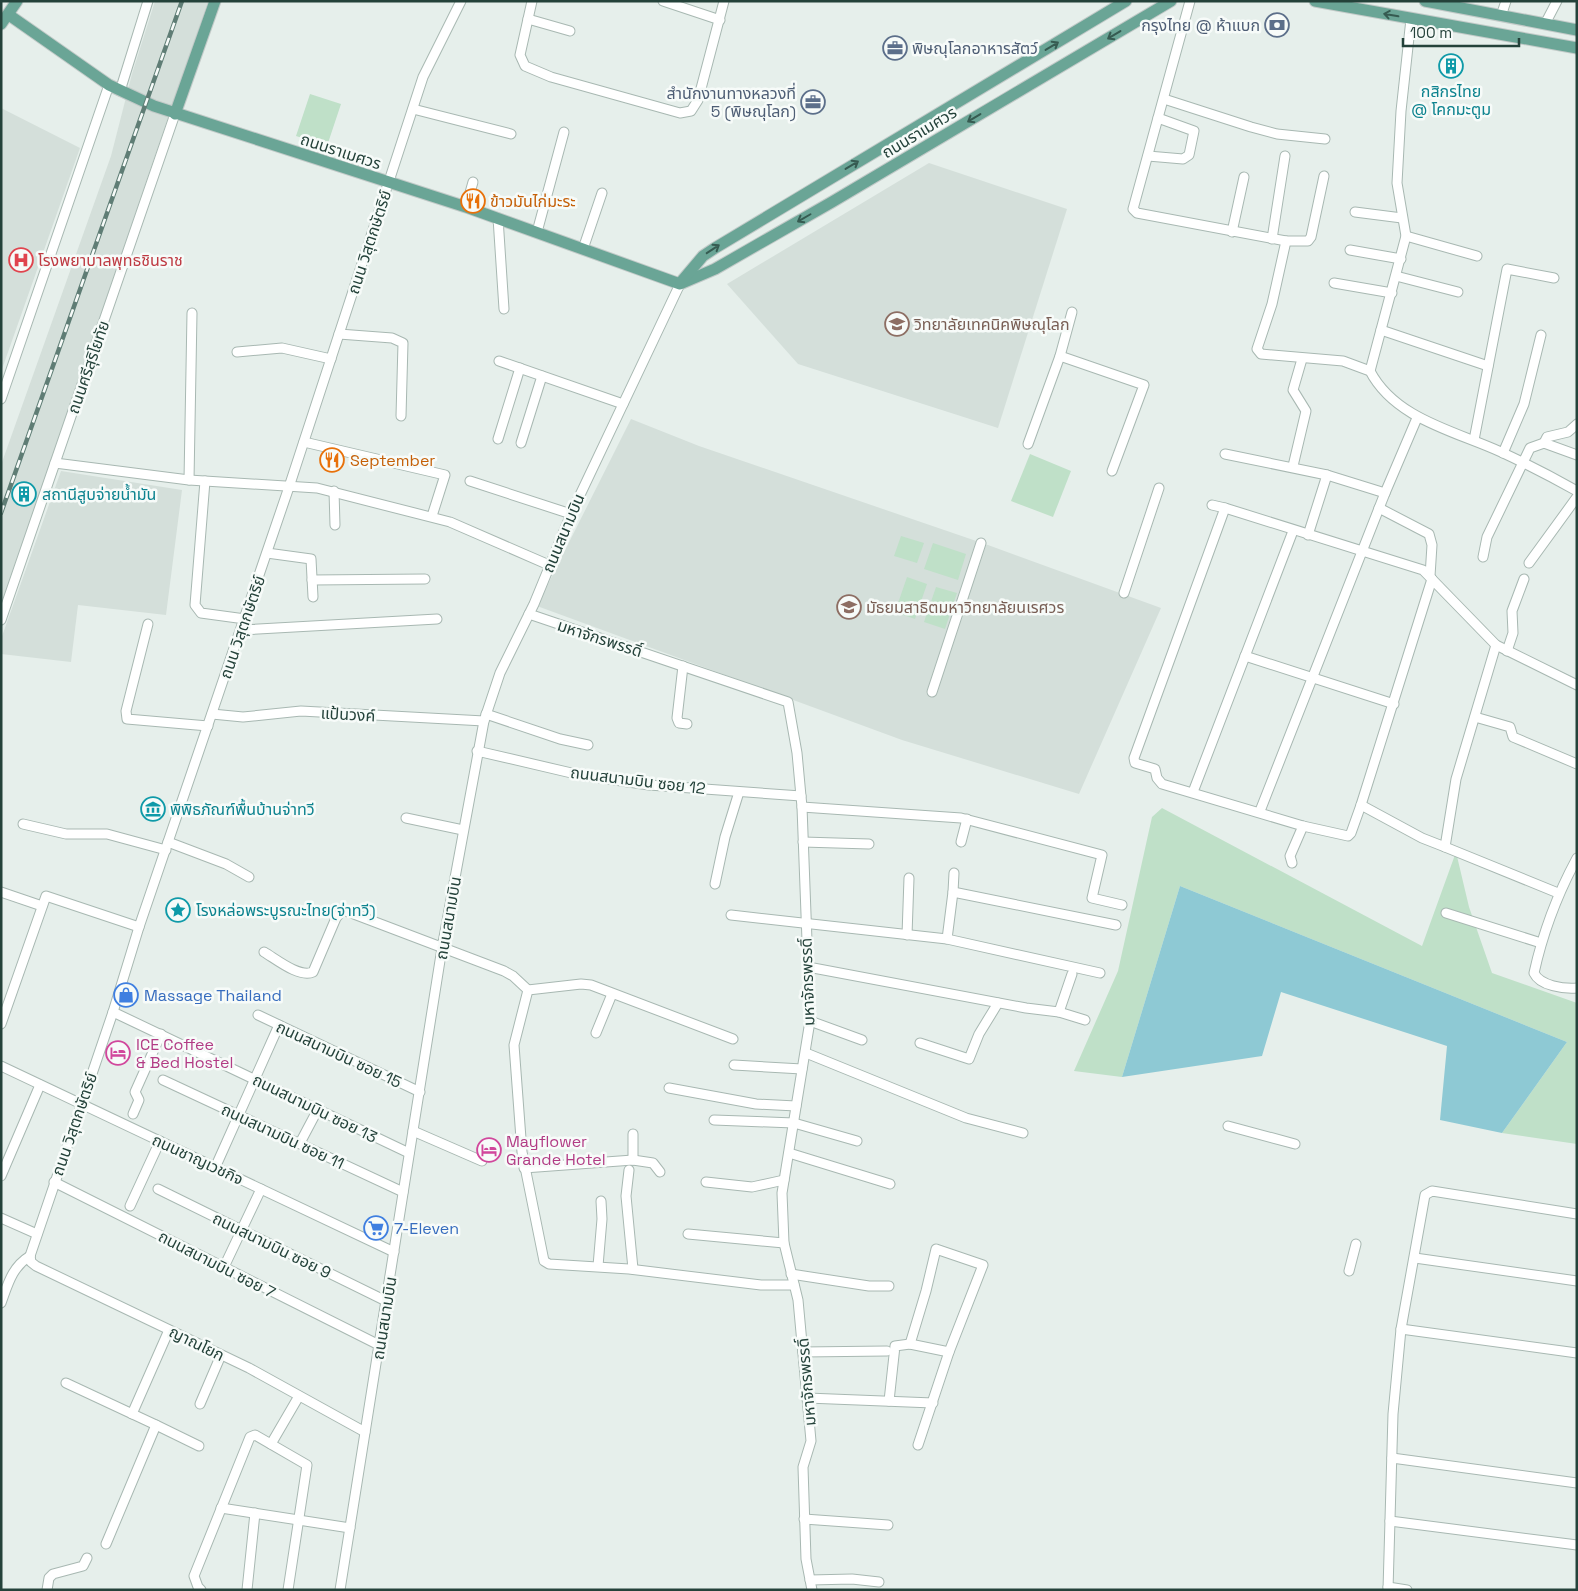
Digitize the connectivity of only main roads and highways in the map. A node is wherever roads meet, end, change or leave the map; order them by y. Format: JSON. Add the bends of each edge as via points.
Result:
{"nodes":[{"id":1,"x":17,"y":1,"type":"edge"},
{"id":2,"x":215,"y":1,"type":"edge"},
{"id":3,"x":1171,"y":1,"type":"edge"},
{"id":4,"x":1315,"y":1,"type":"edge"},
{"id":5,"x":1425,"y":1,"type":"edge"},
{"id":6,"x":1123,"y":3,"type":"edge"},
{"id":7,"x":10,"y":15,"type":"junction"},
{"id":8,"x":1,"y":24,"type":"edge"},
{"id":9,"x":1132,"y":24,"type":"junction"},
{"id":10,"x":1577,"y":30,"type":"edge"},
{"id":11,"x":1577,"y":48,"type":"edge"},
{"id":12,"x":175,"y":114,"type":"junction"},
{"id":13,"x":820,"y":184,"type":"junction"},
{"id":14,"x":832,"y":202,"type":"junction"},
{"id":15,"x":680,"y":284,"type":"junction"}],
"edges":[{"from":1,"to":7,"type":"main road"},
{"from":2,"to":12,"type":"main road"},
{"from":3,"to":9,"type":"main road","name":"ถนนราเมศวร"},
{"from":11,"to":4,"type":"main road","one_way":true},
{"from":5,"to":10,"type":"main road"},
{"from":6,"to":9,"type":"main road"},
{"from":13,"to":6,"type":"main road","name":"ถนนราเมศวร","one_way":true},
{"from":7,"to":8,"type":"main road"},
{"from":7,"to":12,"type":"main road","name":"ถนนราเมศวร","via":[[109,85]]},
{"from":9,"to":14,"type":"main road","name":"ถนนราเมศวร","one_way":true},
{"from":12,"to":15,"type":"main road","name":"ถนนราเมศวร","via":[[466,207]]},
{"from":13,"to":14,"type":"main road"},
{"from":15,"to":13,"type":"main road","name":"ถนนราเมศวร","one_way":true,"via":[[703,256]]},
{"from":14,"to":15,"type":"main road","name":"ถนนราเมศวร","one_way":true,"via":[[715,269]]}]}
